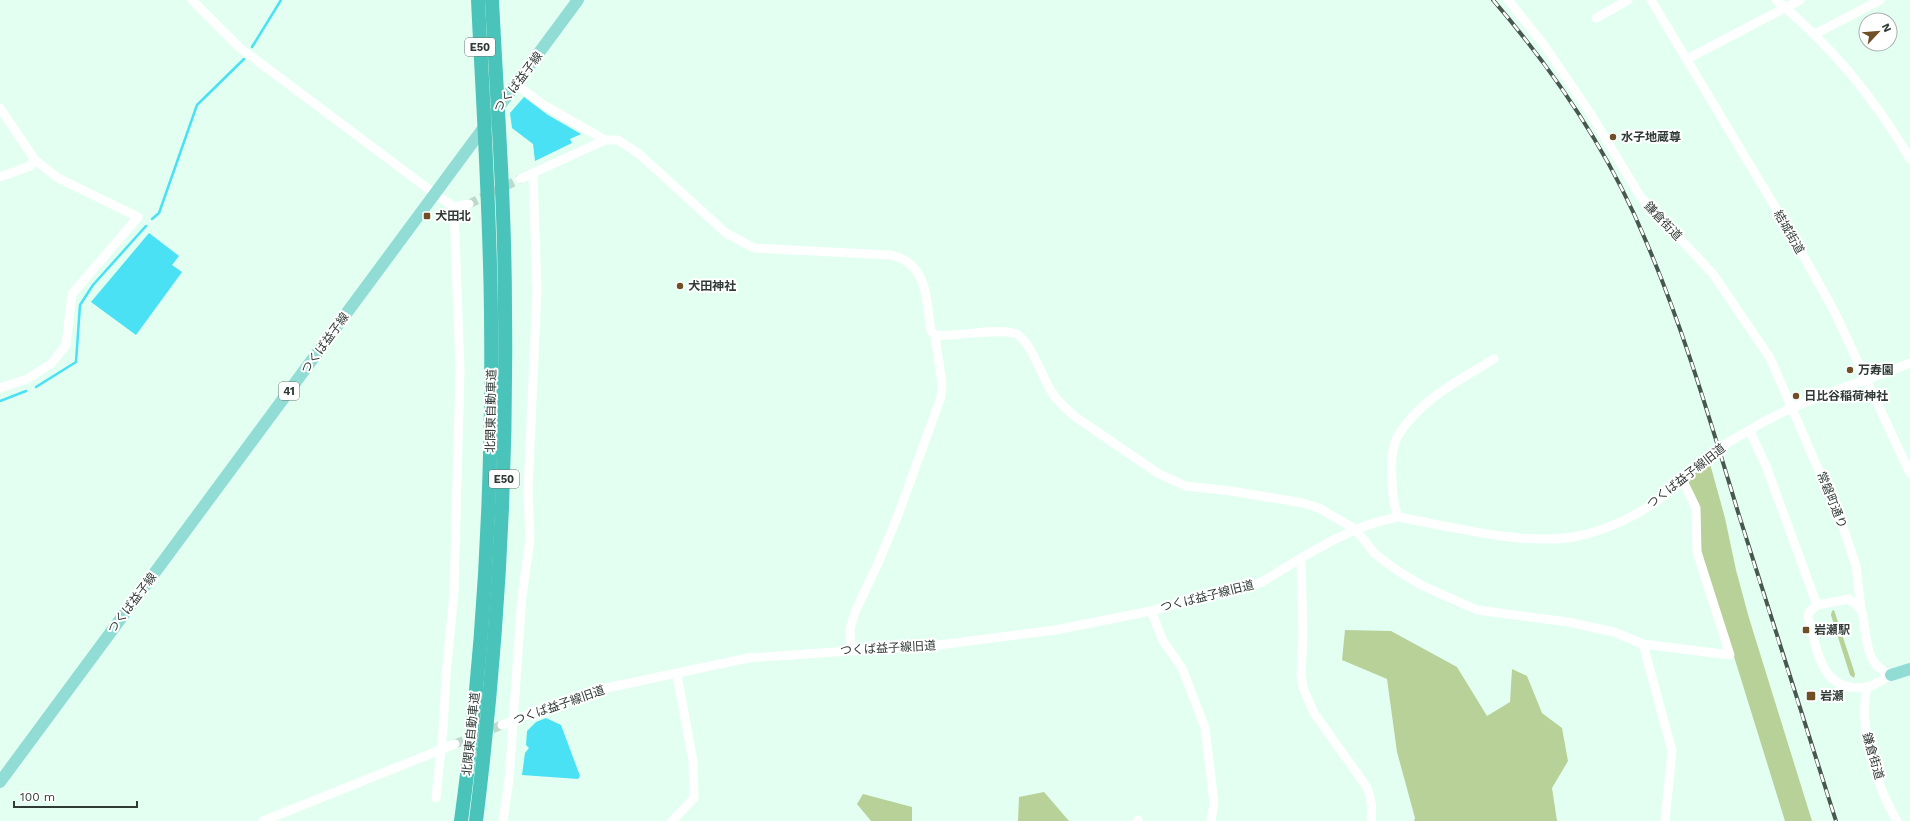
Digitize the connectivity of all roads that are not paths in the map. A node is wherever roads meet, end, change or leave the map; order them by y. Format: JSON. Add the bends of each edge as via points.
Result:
{"nodes":[{"id":1,"x":192,"y":0,"type":"edge"},
{"id":2,"x":478,"y":0,"type":"edge"},
{"id":3,"x":492,"y":0,"type":"edge"},
{"id":4,"x":578,"y":0,"type":"edge"},
{"id":5,"x":1508,"y":0,"type":"edge"},
{"id":6,"x":1628,"y":0,"type":"edge"},
{"id":7,"x":1651,"y":0,"type":"edge"},
{"id":8,"x":1776,"y":0,"type":"edge"},
{"id":9,"x":1800,"y":0,"type":"edge"},
{"id":10,"x":1880,"y":0,"type":"edge"},
{"id":11,"x":1786,"y":8,"type":"junction"},
{"id":12,"x":1596,"y":18,"type":"dead end"},
{"id":13,"x":1815,"y":34,"type":"junction"},
{"id":14,"x":1687,"y":59,"type":"junction"},
{"id":15,"x":516,"y":84,"type":"junction"},
{"id":16,"x":0,"y":108,"type":"edge"},
{"id":17,"x":605,"y":140,"type":"junction"},
{"id":18,"x":1910,"y":159,"type":"edge"},
{"id":19,"x":35,"y":160,"type":"junction"},
{"id":20,"x":533,"y":174,"type":"junction"},
{"id":21,"x":0,"y":176,"type":"edge"},
{"id":22,"x":520,"y":179,"type":"tunnel mouth"},
{"id":23,"x":435,"y":194,"type":"junction"},
{"id":24,"x":469,"y":204,"type":"tunnel mouth"},
{"id":25,"x":454,"y":206,"type":"junction"},
{"id":26,"x":935,"y":334,"type":"junction"},
{"id":27,"x":1494,"y":359,"type":"dead end"},
{"id":28,"x":1910,"y":363,"type":"edge"},
{"id":29,"x":1868,"y":380,"type":"junction"},
{"id":30,"x":0,"y":388,"type":"edge"},
{"id":31,"x":1792,"y":407,"type":"junction"},
{"id":32,"x":1749,"y":430,"type":"junction"},
{"id":33,"x":1809,"y":445,"type":"joint"},
{"id":34,"x":1910,"y":473,"type":"edge"},
{"id":35,"x":1682,"y":479,"type":"junction"},
{"id":36,"x":1398,"y":517,"type":"junction"},
{"id":37,"x":1355,"y":528,"type":"junction"},
{"id":38,"x":1301,"y":559,"type":"junction"},
{"id":39,"x":1858,"y":590,"type":"junction"},
{"id":40,"x":1849,"y":599,"type":"junction"},
{"id":41,"x":1817,"y":605,"type":"junction"},
{"id":42,"x":1861,"y":609,"type":"junction"},
{"id":43,"x":1151,"y":611,"type":"junction"},
{"id":44,"x":1644,"y":644,"type":"junction"},
{"id":45,"x":851,"y":650,"type":"junction"},
{"id":46,"x":1910,"y":669,"type":"edge"},
{"id":47,"x":677,"y":674,"type":"junction"},
{"id":48,"x":1891,"y":675,"type":"junction"},
{"id":49,"x":1867,"y":687,"type":"junction"},
{"id":50,"x":514,"y":720,"type":"junction"},
{"id":51,"x":502,"y":724,"type":"tunnel mouth"},
{"id":52,"x":455,"y":744,"type":"tunnel mouth"},
{"id":53,"x":441,"y":750,"type":"junction"},
{"id":54,"x":0,"y":782,"type":"edge"},
{"id":55,"x":436,"y":798,"type":"dead end"},
{"id":56,"x":263,"y":821,"type":"edge"},
{"id":57,"x":462,"y":821,"type":"edge"},
{"id":58,"x":476,"y":821,"type":"edge"},
{"id":59,"x":504,"y":821,"type":"edge"},
{"id":60,"x":672,"y":821,"type":"edge"},
{"id":61,"x":1211,"y":821,"type":"edge"},
{"id":62,"x":1371,"y":821,"type":"edge"},
{"id":63,"x":1665,"y":821,"type":"edge"},
{"id":64,"x":1897,"y":821,"type":"edge"}],
"edges":[{"from":1,"to":23,"type":"street","via":[[240,48]]},
{"from":2,"to":57,"type":"highway","name":"北関東自動車道","number":"E50","via":[[491,315],[489,493],[479,659]]},
{"from":3,"to":58,"type":"highway","name":"北関東自動車道","number":"E50","via":[[506,310],[503,492],[493,658]]},
{"from":4,"to":15,"type":"main road","name":"つくば益子線","number":"41"},
{"from":5,"to":31,"type":"street","name":"鎌倉街道","via":[[1544,45],[1592,116],[1640,196],[1713,274],[1770,358]]},
{"from":6,"to":12,"type":"street"},
{"from":7,"to":14,"type":"street","name":"結城街道"},
{"from":8,"to":11,"type":"street"},
{"from":9,"to":11,"type":"street"},
{"from":10,"to":13,"type":"street"},
{"from":11,"to":13,"type":"street"},
{"from":11,"to":14,"type":"street"},
{"from":13,"to":18,"type":"street","via":[[1854,78],[1896,135]]},
{"from":14,"to":29,"type":"street","name":"結城街道","via":[[1793,237]]},
{"from":15,"to":17,"type":"street","via":[[542,104]]},
{"from":15,"to":23,"type":"main road","name":"つくば益子線","number":"41"},
{"from":16,"to":19,"type":"street"},
{"from":17,"to":20,"type":"street"},
{"from":17,"to":26,"type":"street","via":[[618,140],[638,153],[726,233],[754,248],[890,255],[906,260],[919,273],[924,285],[931,331]]},
{"from":19,"to":21,"type":"street","via":[[30,166]]},
{"from":19,"to":30,"type":"street","via":[[58,178],[138,217],[72,294],[66,345],[51,364],[27,379]]},
{"from":20,"to":22,"type":"street"},
{"from":20,"to":50,"type":"street","via":[[537,290],[528,491],[530,539],[522,596]]},
{"from":23,"to":25,"type":"street"},
{"from":23,"to":54,"type":"main road","name":"つくば益子線","number":"41"},
{"from":24,"to":25,"type":"street"},
{"from":25,"to":53,"type":"street","via":[[460,370],[454,606]]},
{"from":26,"to":37,"type":"street","via":[[1016,334],[1025,341],[1052,393],[1063,407],[1159,474],[1186,486],[1303,503],[1319,508]]},
{"from":26,"to":45,"type":"street","via":[[942,384],[941,397],[901,508],[855,612],[850,628]]},
{"from":27,"to":36,"type":"street","via":[[1427,403],[1399,434],[1392,454],[1391,471],[1393,504]]},
{"from":28,"to":29,"type":"street","name":"つくば益子線旧道"},
{"from":29,"to":31,"type":"street","name":"つくば益子線旧道"},
{"from":29,"to":34,"type":"street","name":"結城街道"},
{"from":31,"to":32,"type":"street","name":"つくば益子線旧道"},
{"from":31,"to":33,"type":"street","name":"鎌倉街道"},
{"from":32,"to":35,"type":"street","name":"つくば益子線旧道","via":[[1705,458]]},
{"from":32,"to":41,"type":"street","via":[[1766,466]]},
{"from":33,"to":39,"type":"street","name":"常磐町通り","via":[[1842,524],[1856,566]]},
{"from":35,"to":36,"type":"street","name":"つくば益子線旧道","via":[[1653,503],[1629,517],[1599,530],[1558,539],[1510,537]]},
{"from":35,"to":44,"type":"street","via":[[1696,508],[1697,552],[1730,655]]},
{"from":36,"to":37,"type":"street","name":"つくば益子線旧道"},
{"from":37,"to":38,"type":"street","name":"つくば益子線旧道"},
{"from":37,"to":44,"type":"street","via":[[1375,554],[1398,571],[1477,610],[1568,622],[1614,632]]},
{"from":38,"to":43,"type":"street","name":"つくば益子線旧道","via":[[1251,586],[1210,594]]},
{"from":38,"to":62,"type":"street","via":[[1303,688],[1314,712],[1366,786],[1371,801]]},
{"from":39,"to":40,"type":"street"},
{"from":39,"to":42,"type":"street","name":"常磐町通り"},
{"from":40,"to":41,"type":"street"},
{"from":40,"to":42,"type":"street"},
{"from":41,"to":49,"type":"street","via":[[1809,612],[1808,617],[1825,672],[1840,684]]},
{"from":42,"to":48,"type":"street","name":"常磐町通り","via":[[1872,660],[1881,671]]},
{"from":43,"to":45,"type":"street","name":"つくば益子線旧道","via":[[1054,630],[939,645]]},
{"from":43,"to":61,"type":"street","via":[[1164,640],[1182,668],[1205,728],[1214,803]]},
{"from":44,"to":63,"type":"street","via":[[1672,752]]},
{"from":45,"to":47,"type":"street","name":"つくば益子線旧道","via":[[761,656]]},
{"from":46,"to":48,"type":"main road"},
{"from":47,"to":50,"type":"street","name":"つくば益子線旧道","via":[[597,690]]},
{"from":47,"to":60,"type":"street","via":[[694,761],[694,798]]},
{"from":48,"to":49,"type":"street"},
{"from":49,"to":64,"type":"street","name":"鎌倉街道","via":[[1867,742],[1887,801]]},
{"from":50,"to":51,"type":"street","name":"つくば益子線旧道"},
{"from":50,"to":59,"type":"street"},
{"from":52,"to":53,"type":"street"},
{"from":53,"to":55,"type":"street"},
{"from":53,"to":56,"type":"street"}]}
